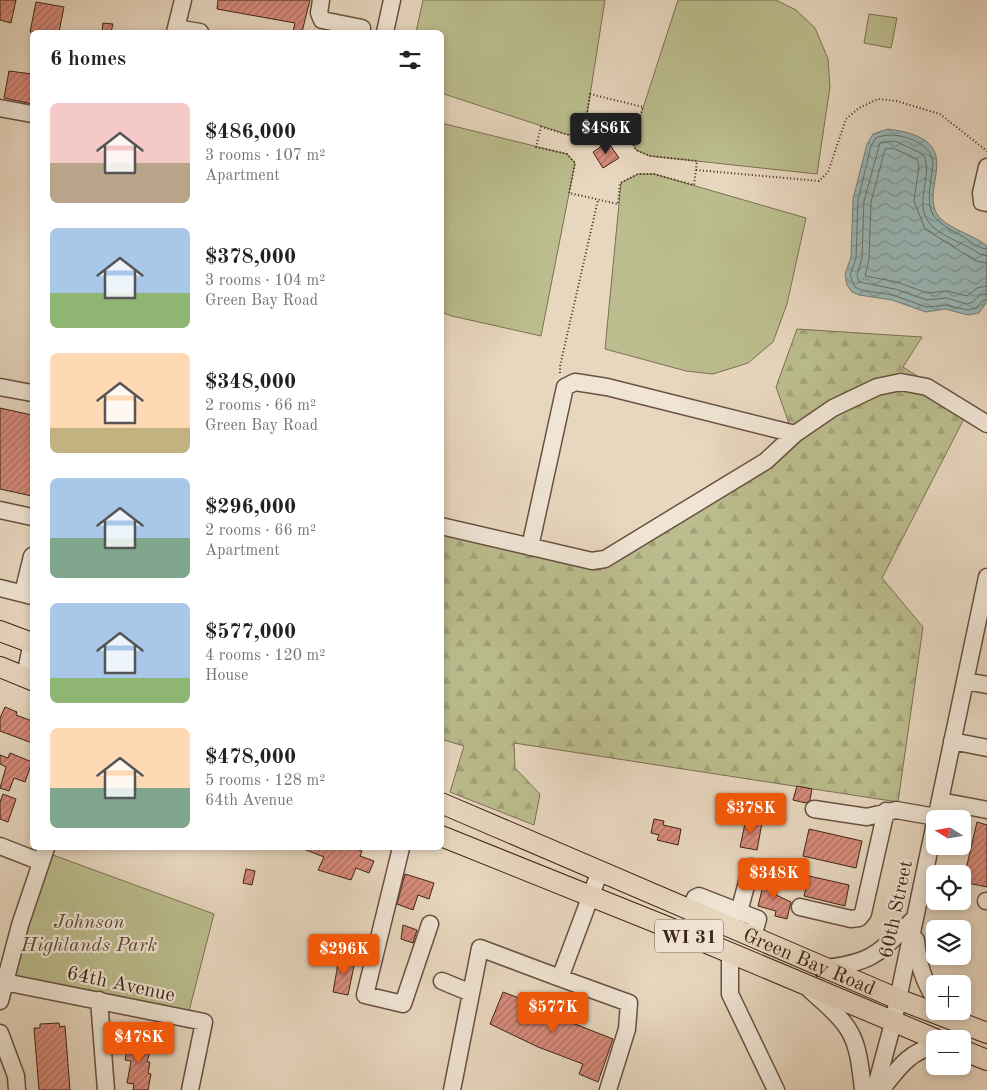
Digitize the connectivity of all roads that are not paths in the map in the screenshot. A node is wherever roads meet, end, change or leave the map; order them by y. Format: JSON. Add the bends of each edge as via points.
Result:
{"nodes":[{"id":1,"x":183,"y":0,"type":"edge"},
{"id":2,"x":321,"y":0,"type":"edge"},
{"id":3,"x":392,"y":0,"type":"edge"},
{"id":4,"x":362,"y":28,"type":"dead end"},
{"id":5,"x":176,"y":30,"type":"edge"},
{"id":6,"x":385,"y":30,"type":"edge"},
{"id":7,"x":0,"y":108,"type":"edge"},
{"id":8,"x":30,"y":114,"type":"edge"},
{"id":9,"x":987,"y":167,"type":"edge"},
{"id":10,"x":987,"y":203,"type":"edge"},
{"id":11,"x":0,"y":387,"type":"edge"},
{"id":12,"x":30,"y":392,"type":"edge"},
{"id":13,"x":987,"y":424,"type":"edge"},
{"id":14,"x":795,"y":434,"type":"junction"},
{"id":15,"x":0,"y":510,"type":"edge"},
{"id":16,"x":30,"y":517,"type":"edge"},
{"id":17,"x":444,"y":527,"type":"edge"},
{"id":18,"x":530,"y":547,"type":"junction"},
{"id":19,"x":30,"y":576,"type":"edge"},
{"id":20,"x":987,"y":578,"type":"edge"},
{"id":21,"x":0,"y":588,"type":"edge"},
{"id":22,"x":28,"y":595,"type":"edge"},
{"id":23,"x":0,"y":631,"type":"edge"},
{"id":24,"x":30,"y":642,"type":"edge"},
{"id":25,"x":980,"y":646,"type":"edge"},
{"id":26,"x":0,"y":667,"type":"edge"},
{"id":27,"x":29,"y":678,"type":"edge"},
{"id":28,"x":965,"y":681,"type":"junction"},
{"id":29,"x":987,"y":685,"type":"edge"},
{"id":30,"x":952,"y":741,"type":"junction"},
{"id":31,"x":987,"y":748,"type":"edge"},
{"id":32,"x":444,"y":804,"type":"edge"},
{"id":33,"x":814,"y":809,"type":"dead end"},
{"id":34,"x":938,"y":810,"type":"edge"},
{"id":35,"x":987,"y":810,"type":"edge"},
{"id":36,"x":886,"y":812,"type":"junction"},
{"id":37,"x":971,"y":812,"type":"edge"},
{"id":38,"x":926,"y":814,"type":"edge"},
{"id":39,"x":444,"y":837,"type":"edge"},
{"id":40,"x":0,"y":846,"type":"edge"},
{"id":41,"x":401,"y":850,"type":"edge"},
{"id":42,"x":44,"y":854,"type":"edge"},
{"id":43,"x":928,"y":855,"type":"edge"},
{"id":44,"x":751,"y":867,"type":"dead end"},
{"id":45,"x":600,"y":871,"type":"junction"},
{"id":46,"x":590,"y":895,"type":"junction"},
{"id":47,"x":800,"y":907,"type":"dead end"},
{"id":48,"x":690,"y":910,"type":"junction"},
{"id":49,"x":740,"y":912,"type":"junction"},
{"id":50,"x":915,"y":918,"type":"junction"},
{"id":51,"x":430,"y":924,"type":"dead end"},
{"id":52,"x":753,"y":937,"type":"junction"},
{"id":53,"x":730,"y":953,"type":"junction"},
{"id":54,"x":826,"y":968,"type":"junction"},
{"id":55,"x":560,"y":978,"type":"junction"},
{"id":56,"x":2,"y":981,"type":"edge"},
{"id":57,"x":442,"y":981,"type":"dead end"},
{"id":58,"x":926,"y":985,"type":"edge"},
{"id":59,"x":807,"y":987,"type":"junction"},
{"id":60,"x":471,"y":993,"type":"junction"},
{"id":61,"x":898,"y":999,"type":"junction"},
{"id":62,"x":99,"y":1000,"type":"junction"},
{"id":63,"x":0,"y":1001,"type":"edge"},
{"id":64,"x":926,"y":1008,"type":"edge"},
{"id":65,"x":959,"y":1020,"type":"edge"},
{"id":66,"x":893,"y":1023,"type":"junction"},
{"id":67,"x":0,"y":1033,"type":"edge"},
{"id":68,"x":987,"y":1033,"type":"edge"},
{"id":69,"x":926,"y":1036,"type":"edge"},
{"id":70,"x":926,"y":1049,"type":"edge"},
{"id":71,"x":971,"y":1054,"type":"edge"},
{"id":72,"x":987,"y":1060,"type":"edge"},
{"id":73,"x":17,"y":1090,"type":"edge"},
{"id":74,"x":106,"y":1090,"type":"edge"},
{"id":75,"x":190,"y":1090,"type":"edge"},
{"id":76,"x":452,"y":1090,"type":"edge"},
{"id":77,"x":608,"y":1090,"type":"edge"},
{"id":78,"x":776,"y":1090,"type":"edge"},
{"id":79,"x":863,"y":1090,"type":"edge"},
{"id":80,"x":875,"y":1090,"type":"edge"},
{"id":81,"x":881,"y":1090,"type":"edge"}],
"edges":[{"from":1,"to":5,"type":"street"},
{"from":2,"to":4,"type":"street","via":[[318,13],[322,20]]},
{"from":3,"to":6,"type":"street"},
{"from":7,"to":8,"type":"street"},
{"from":9,"to":10,"type":"street","via":[[981,193],[982,202]]},
{"from":11,"to":12,"type":"street"},
{"from":13,"to":14,"type":"street","via":[[927,386],[901,382],[859,394]]},
{"from":14,"to":18,"type":"street","via":[[766,461],[605,559],[592,561]]},
{"from":14,"to":18,"type":"street","via":[[575,382],[565,387]]},
{"from":15,"to":16,"type":"street"},
{"from":17,"to":18,"type":"street"},
{"from":19,"to":22,"type":"street"},
{"from":20,"to":25,"type":"street","name":"60th Street"},
{"from":21,"to":22,"type":"street"},
{"from":23,"to":24,"type":"main road"},
{"from":25,"to":28,"type":"street","name":"60th Street"},
{"from":26,"to":27,"type":"main road"},
{"from":28,"to":29,"type":"street"},
{"from":28,"to":30,"type":"street","name":"60th Street"},
{"from":30,"to":31,"type":"street"},
{"from":30,"to":34,"type":"street","name":"60th Street"},
{"from":32,"to":45,"type":"main road","name":"Green Bay Road","number":"WI 31"},
{"from":33,"to":36,"type":"street","via":[[867,817]]},
{"from":35,"to":37,"type":"street"},
{"from":36,"to":38,"type":"street"},
{"from":36,"to":47,"type":"street","via":[[863,913],[858,918],[851,918]]},
{"from":39,"to":46,"type":"main road","name":"Green Bay Road","number":"WI 31"},
{"from":40,"to":42,"type":"street"},
{"from":41,"to":51,"type":"street","via":[[365,994],[403,1004]]},
{"from":42,"to":56,"type":"street"},
{"from":43,"to":50,"type":"street","name":"60th Street"},
{"from":44,"to":49,"type":"street"},
{"from":45,"to":46,"type":"street"},
{"from":45,"to":48,"type":"main road","name":"Green Bay Road","number":"WI 31"},
{"from":46,"to":53,"type":"main road","name":"Green Bay Road","number":"WI 31"},
{"from":46,"to":55,"type":"street"},
{"from":48,"to":49,"type":"street","via":[[699,896]]},
{"from":48,"to":52,"type":"main road","name":"Green Bay Road","number":"WI 31"},
{"from":49,"to":52,"type":"street","via":[[758,919]]},
{"from":50,"to":54,"type":"street","via":[[866,961]]},
{"from":50,"to":58,"type":"street","via":[[917,960]]},
{"from":50,"to":61,"type":"street","name":"60th Street"},
{"from":52,"to":54,"type":"main road","name":"Green Bay Road","number":"WI 31"},
{"from":53,"to":59,"type":"main road","name":"Green Bay Road","number":"WI 31"},
{"from":53,"to":78,"type":"street","via":[[730,994]]},
{"from":54,"to":61,"type":"main road","name":"Green Bay Road","number":"WI 31"},
{"from":55,"to":60,"type":"street","via":[[480,948]]},
{"from":55,"to":77,"type":"street","via":[[629,1003],[627,1029]]},
{"from":56,"to":62,"type":"street","name":"64th Avenue"},
{"from":56,"to":63,"type":"street"},
{"from":57,"to":60,"type":"street"},
{"from":59,"to":66,"type":"main road","name":"Green Bay Road","number":"WI 31"},
{"from":59,"to":79,"type":"street","via":[[850,1029],[856,1043]]},
{"from":60,"to":76,"type":"street"},
{"from":61,"to":64,"type":"main road","name":"Green Bay Road","number":"WI 31"},
{"from":61,"to":66,"type":"street","name":"60th Street"},
{"from":62,"to":74,"type":"street"},
{"from":62,"to":75,"type":"street","name":"64th Avenue","via":[[204,1022]]},
{"from":65,"to":68,"type":"main road","name":"Green Bay Road","number":"WI 31"},
{"from":66,"to":69,"type":"main road","name":"Green Bay Road","number":"WI 31"},
{"from":66,"to":80,"type":"street","name":"60th Street"},
{"from":67,"to":73,"type":"street","via":[[16,1076]]},
{"from":70,"to":81,"type":"street","via":[[904,1061]]},
{"from":71,"to":72,"type":"main road"}]}
